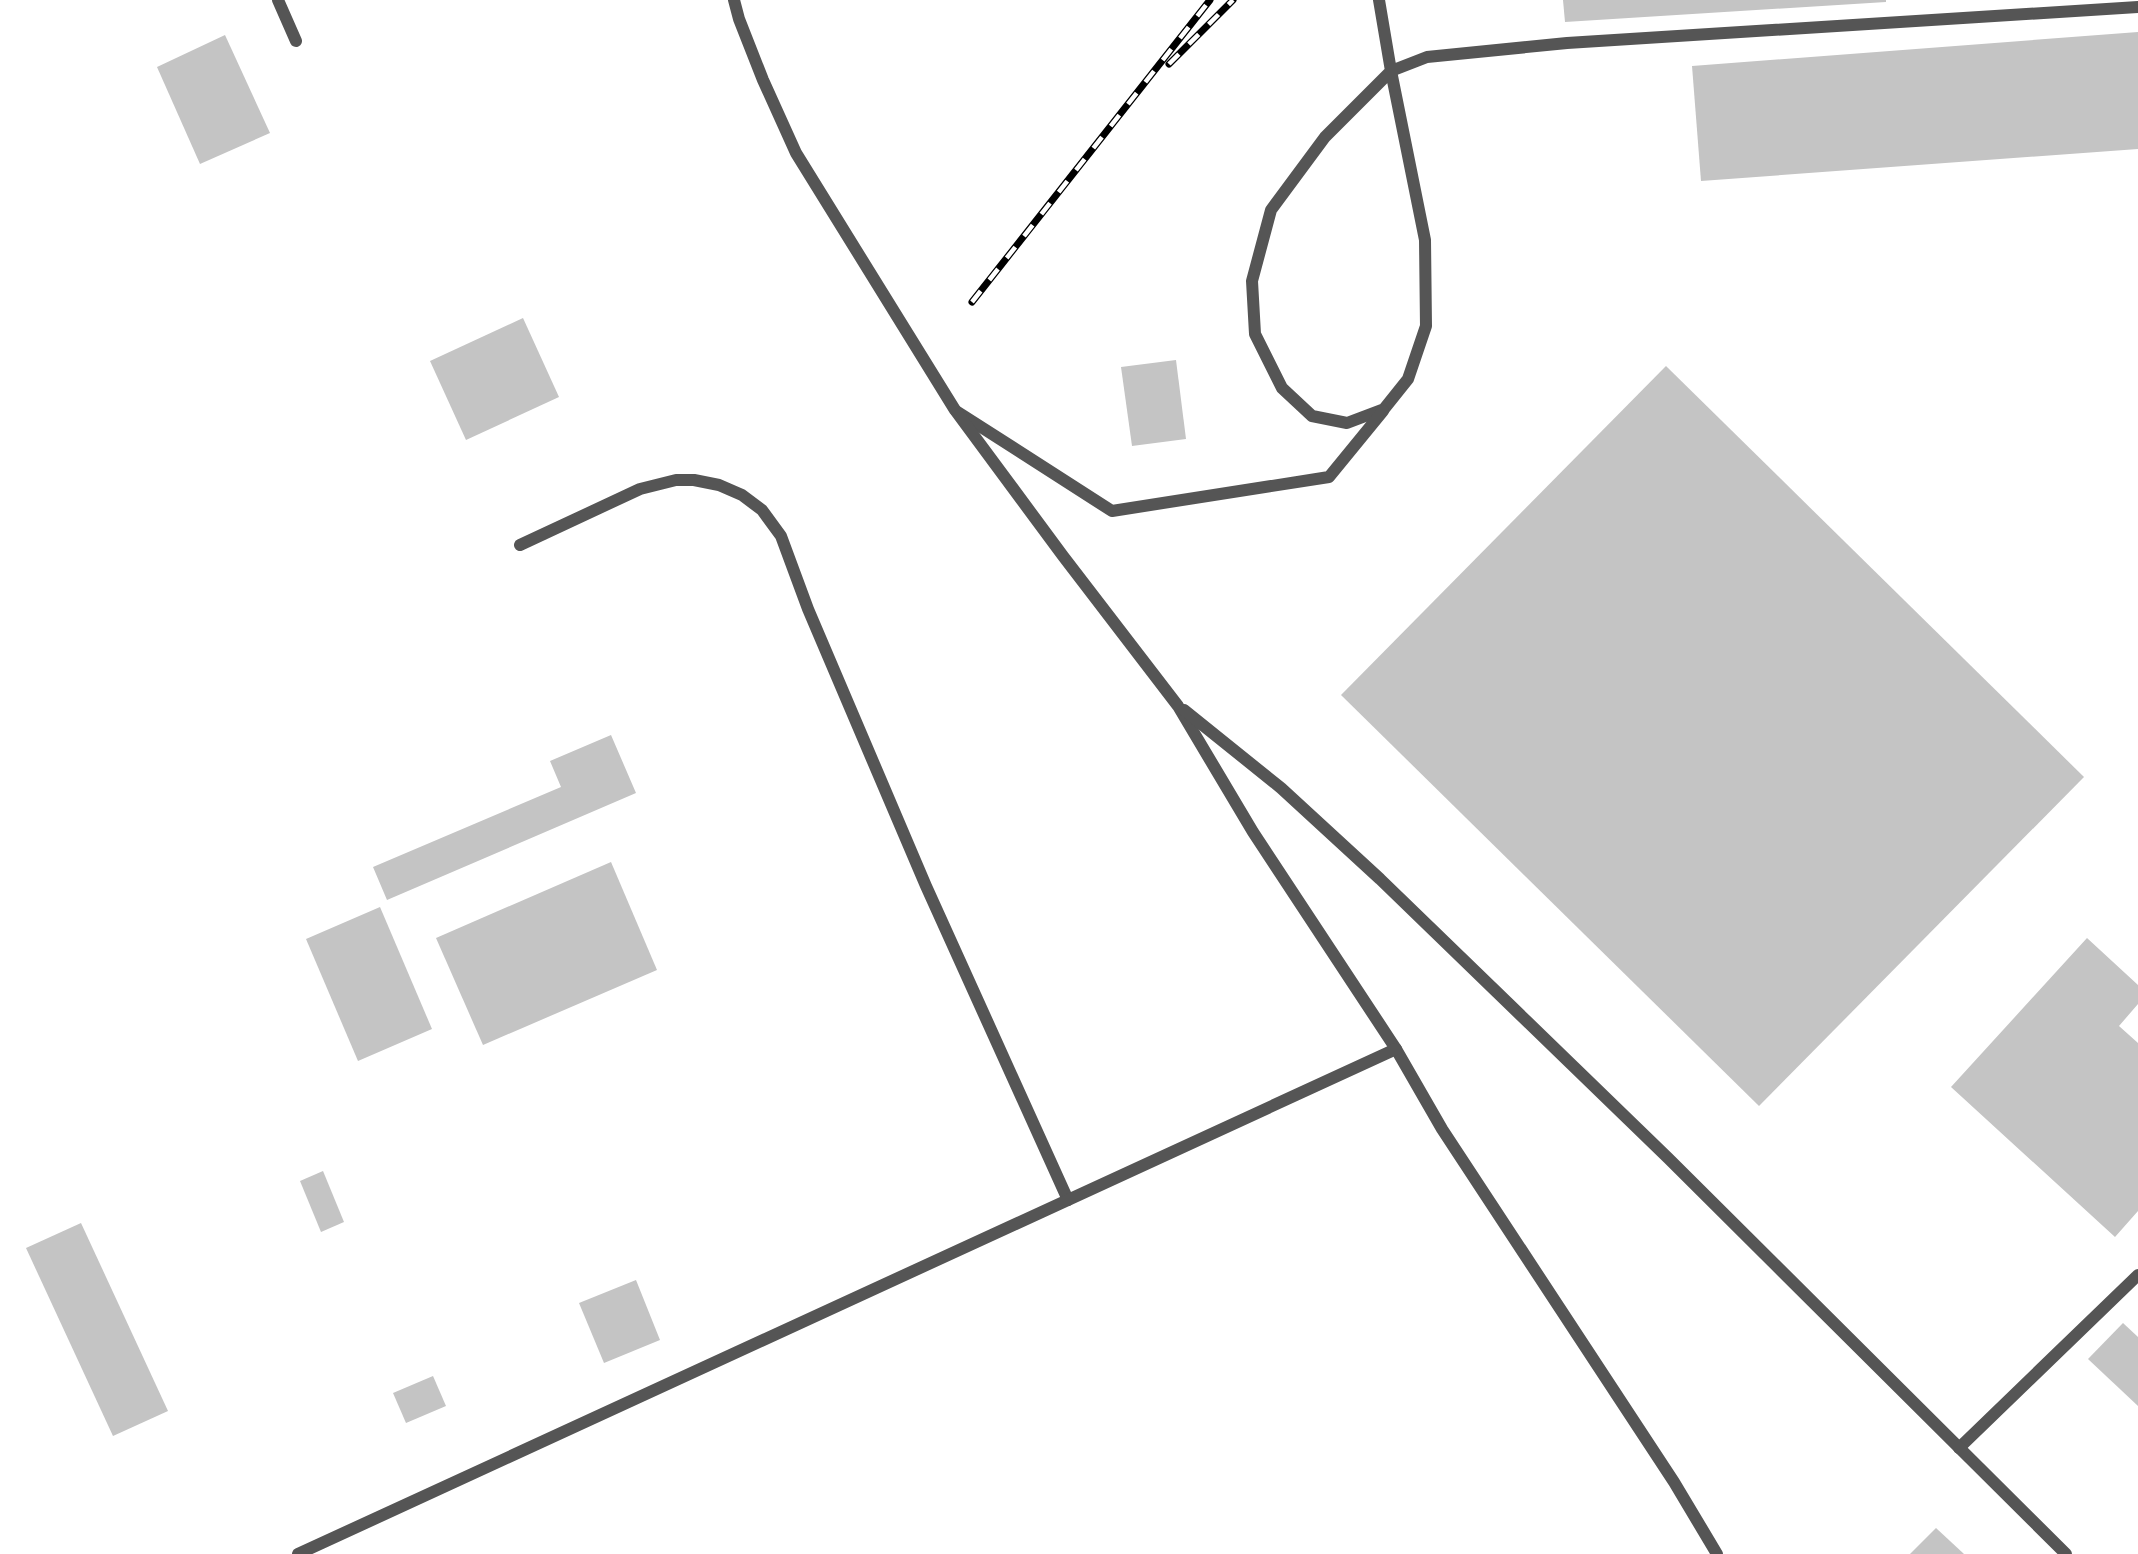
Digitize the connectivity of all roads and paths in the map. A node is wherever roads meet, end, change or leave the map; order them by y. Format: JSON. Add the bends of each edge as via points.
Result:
{"nodes":[{"id":1,"x":278,"y":0,"type":"edge"},
{"id":2,"x":734,"y":0,"type":"edge"},
{"id":3,"x":1379,"y":0,"type":"edge"},
{"id":4,"x":2138,"y":7,"type":"edge"},
{"id":5,"x":296,"y":41,"type":"dead end"},
{"id":6,"x":1391,"y":71,"type":"junction"},
{"id":7,"x":955,"y":410,"type":"junction"},
{"id":8,"x":1384,"y":410,"type":"junction"},
{"id":9,"x":520,"y":545,"type":"dead end"},
{"id":10,"x":1178,"y":706,"type":"junction"},
{"id":11,"x":1396,"y":1049,"type":"junction"},
{"id":12,"x":1068,"y":1200,"type":"junction"},
{"id":13,"x":2138,"y":1275,"type":"edge"},
{"id":14,"x":1959,"y":1448,"type":"junction"},
{"id":15,"x":298,"y":1554,"type":"edge"},
{"id":16,"x":1717,"y":1554,"type":"edge"},
{"id":17,"x":2066,"y":1554,"type":"edge"}],
"edges":[{"from":1,"to":5,"type":"street"},
{"from":2,"to":7,"type":"street","via":[[763,80],[796,153]]},
{"from":3,"to":6,"type":"street"},
{"from":4,"to":6,"type":"street","via":[[1567,43],[1426,57]]},
{"from":6,"to":8,"type":"street","via":[[1425,240],[1426,326],[1408,379]]},
{"from":6,"to":8,"type":"street","via":[[1325,137],[1271,210],[1252,281],[1255,334],[1282,388],[1312,416],[1347,423]]},
{"from":7,"to":8,"type":"street","via":[[1112,511],[1329,477]]},
{"from":7,"to":10,"type":"street"},
{"from":9,"to":12,"type":"street","via":[[640,489],[676,480],[719,485],[762,510],[781,536],[926,886]]},
{"from":10,"to":11,"type":"street","via":[[1253,832]]},
{"from":10,"to":14,"type":"street","via":[[1281,788],[1380,879]]},
{"from":11,"to":12,"type":"street"},
{"from":11,"to":16,"type":"street","via":[[1442,1129],[1674,1482]]},
{"from":12,"to":15,"type":"street"},
{"from":13,"to":14,"type":"street"},
{"from":14,"to":17,"type":"street"}]}
